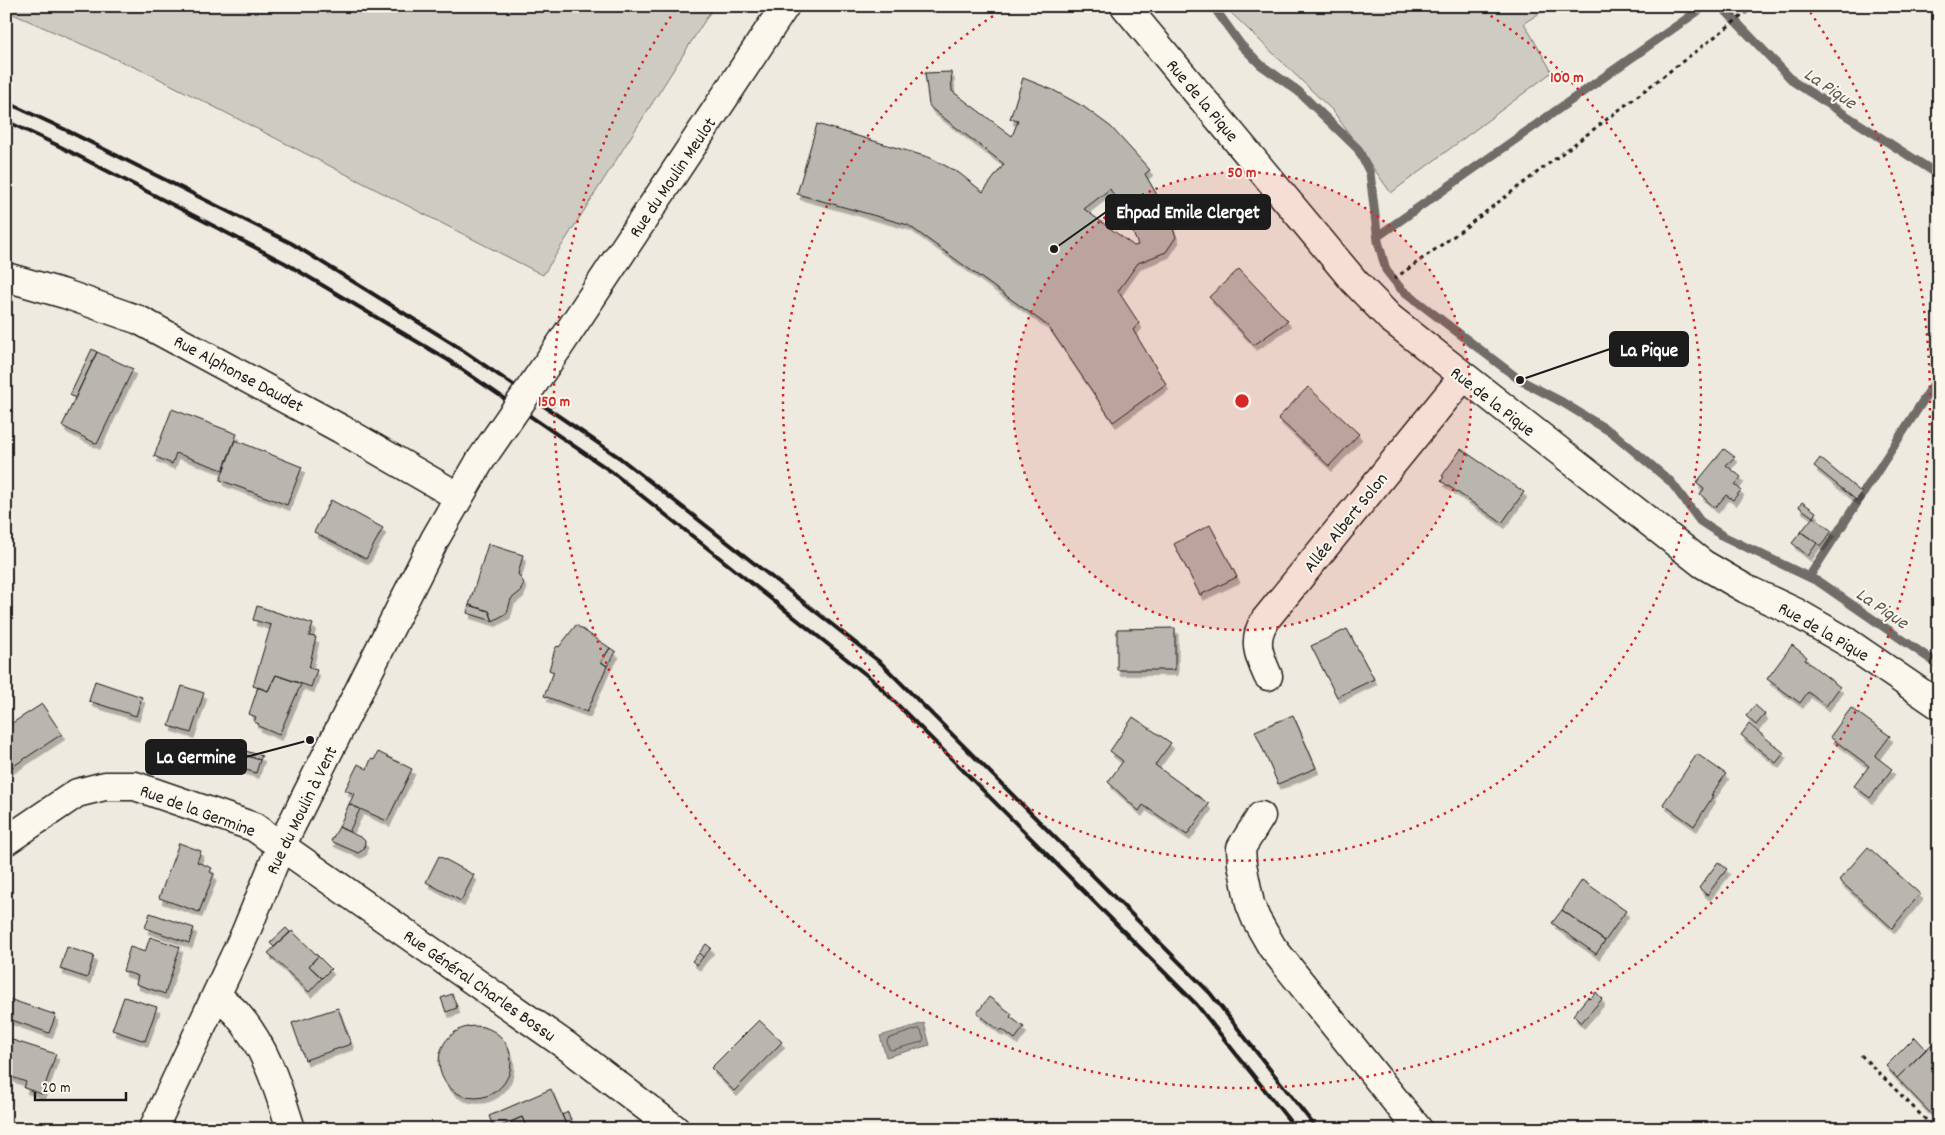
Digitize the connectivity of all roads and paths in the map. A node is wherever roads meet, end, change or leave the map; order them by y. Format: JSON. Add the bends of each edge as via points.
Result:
{"nodes":[{"id":1,"x":785,"y":6,"type":"edge"},
{"id":2,"x":1125,"y":6,"type":"edge"},
{"id":3,"x":1754,"y":8,"type":"edge"},
{"id":4,"x":1399,"y":276,"type":"dead end"},
{"id":5,"x":6,"y":277,"type":"edge"},
{"id":6,"x":1463,"y":377,"type":"junction"},
{"id":7,"x":480,"y":461,"type":"joint"},
{"id":8,"x":459,"y":498,"type":"junction"},
{"id":9,"x":1268,"y":676,"type":"dead end"},
{"id":10,"x":1939,"y":705,"type":"edge"},
{"id":11,"x":1261,"y":816,"type":"dead end"},
{"id":12,"x":6,"y":841,"type":"edge"},
{"id":13,"x":281,"y":846,"type":"junction"},
{"id":14,"x":217,"y":996,"type":"junction"},
{"id":15,"x":1861,"y":1055,"type":"dead end"},
{"id":16,"x":153,"y":1129,"type":"edge"},
{"id":17,"x":291,"y":1129,"type":"edge"},
{"id":18,"x":676,"y":1129,"type":"edge"},
{"id":19,"x":1418,"y":1129,"type":"edge"},
{"id":20,"x":1935,"y":1129,"type":"edge"}],
"edges":[{"from":1,"to":7,"type":"street","name":"Rue du Moulin Meulot","bridge":true},
{"from":2,"to":6,"type":"street","name":"Rue de la Pique","via":[[1354,281],[1390,318]]},
{"from":3,"to":4,"type":"path"},
{"from":5,"to":8,"type":"street","name":"Rue Alphonse Daudet","via":[[139,320],[341,429]]},
{"from":6,"to":9,"type":"street","name":"Allée Albert Solon","via":[[1259,629],[1257,646]]},
{"from":6,"to":10,"type":"street","name":"Rue de la Pique","via":[[1703,564],[1848,642]]},
{"from":7,"to":8,"type":"street","name":"Rue du Moulin à Vent"},
{"from":8,"to":13,"type":"street","name":"Rue du Moulin à Vent","via":[[435,539]]},
{"from":11,"to":19,"type":"street","via":[[1241,848],[1246,886],[1259,925],[1272,947]]},
{"from":12,"to":13,"type":"street","name":"Rue de la Germine","via":[[77,794],[122,785],[135,786],[254,827]]},
{"from":13,"to":14,"type":"street","name":"Rue du Moulin à Vent"},
{"from":13,"to":18,"type":"street","name":"Rue Général Charles Bossu","via":[[568,1047]]},
{"from":14,"to":16,"type":"street","name":"Rue du Moulin à Vent"},
{"from":14,"to":17,"type":"street","via":[[237,1014],[263,1051],[274,1074]]},
{"from":15,"to":20,"type":"path"}]}
